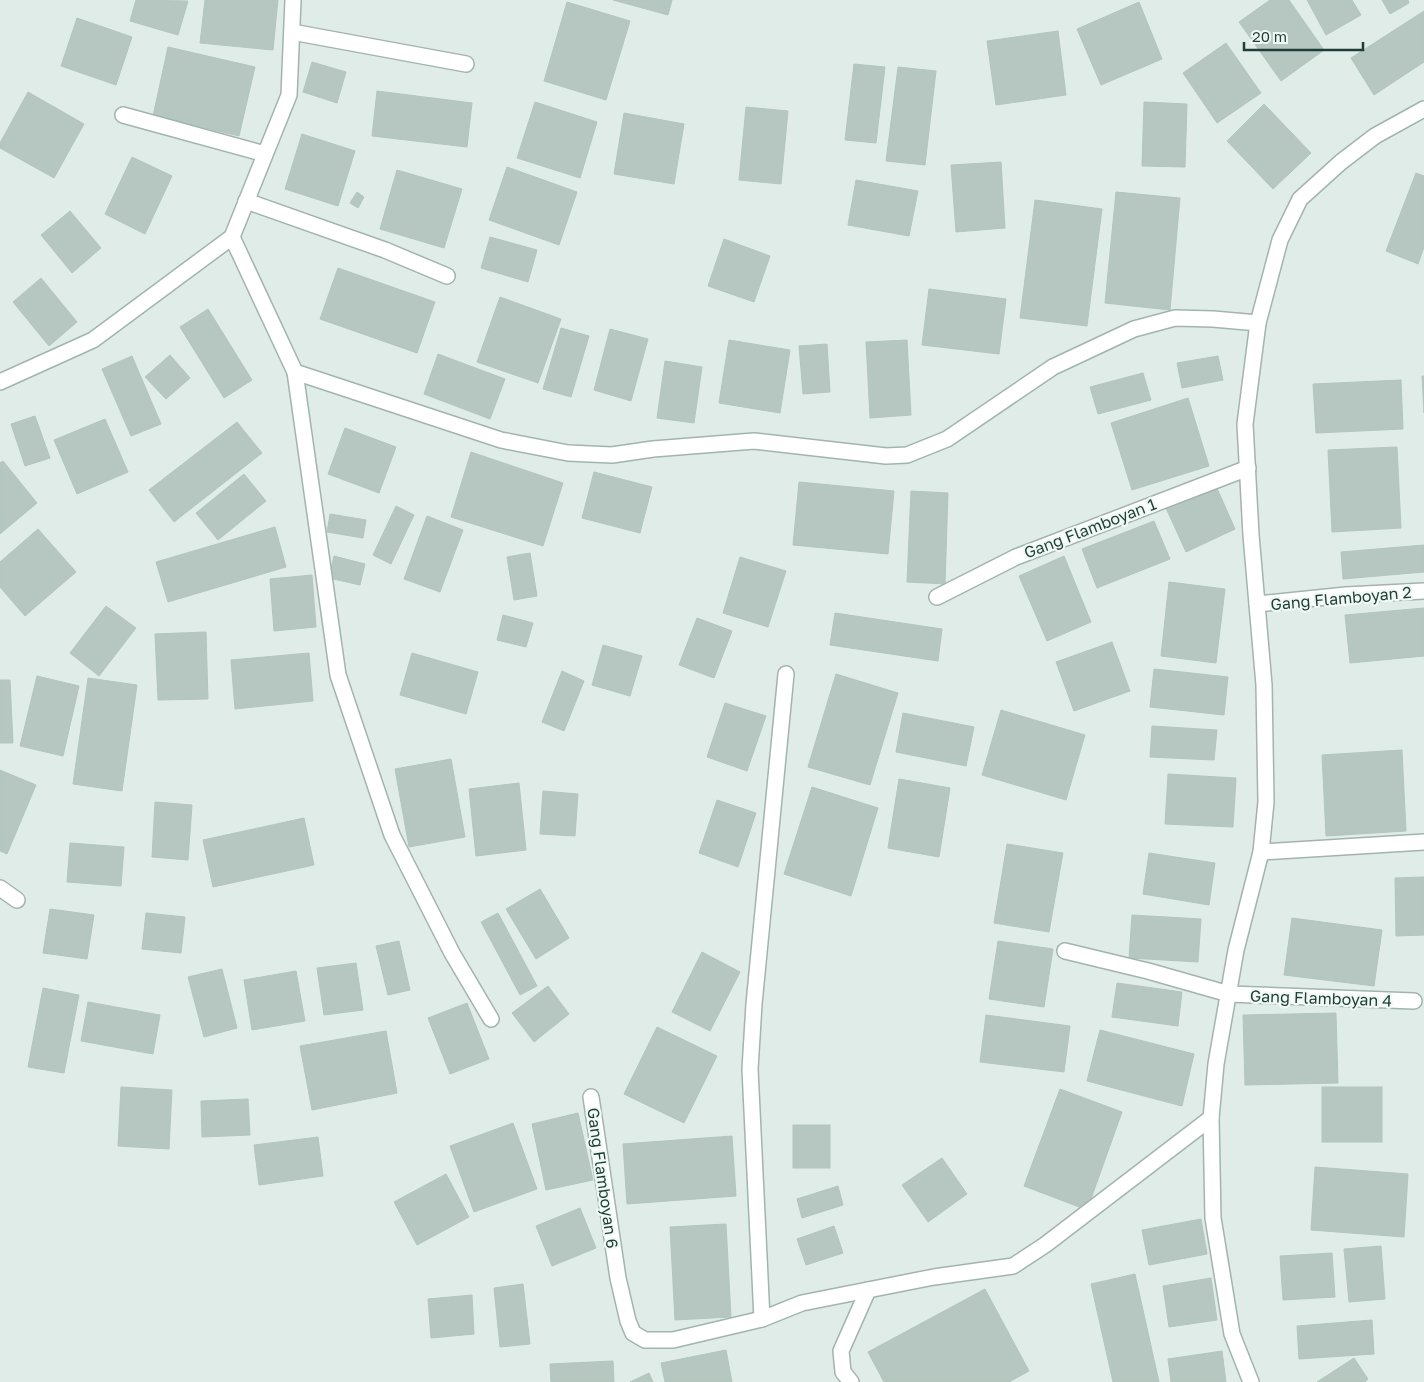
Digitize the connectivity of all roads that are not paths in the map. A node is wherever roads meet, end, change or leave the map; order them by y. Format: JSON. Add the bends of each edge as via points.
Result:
{"nodes":[{"id":1,"x":293,"y":0,"type":"edge"},
{"id":2,"x":292,"y":32,"type":"junction"},
{"id":3,"x":466,"y":64,"type":"dead end"},
{"id":4,"x":1424,"y":109,"type":"edge"},
{"id":5,"x":123,"y":115,"type":"dead end"},
{"id":6,"x":265,"y":154,"type":"junction"},
{"id":7,"x":246,"y":201,"type":"junction"},
{"id":8,"x":232,"y":237,"type":"junction"},
{"id":9,"x":447,"y":276,"type":"dead end"},
{"id":10,"x":1258,"y":323,"type":"junction"},
{"id":11,"x":294,"y":372,"type":"junction"},
{"id":12,"x":0,"y":382,"type":"edge"},
{"id":13,"x":1248,"y":468,"type":"junction"},
{"id":14,"x":1424,"y":591,"type":"edge"},
{"id":15,"x":937,"y":597,"type":"dead end"},
{"id":16,"x":1257,"y":604,"type":"junction"},
{"id":17,"x":786,"y":674,"type":"dead end"},
{"id":18,"x":1424,"y":842,"type":"edge"},
{"id":19,"x":1261,"y":852,"type":"junction"},
{"id":20,"x":0,"y":888,"type":"edge"},
{"id":21,"x":17,"y":900,"type":"dead end"},
{"id":22,"x":1065,"y":951,"type":"dead end"},
{"id":23,"x":1229,"y":994,"type":"junction"},
{"id":24,"x":1414,"y":1001,"type":"dead end"},
{"id":25,"x":491,"y":1019,"type":"dead end"},
{"id":26,"x":591,"y":1097,"type":"dead end"},
{"id":27,"x":1211,"y":1118,"type":"junction"},
{"id":28,"x":868,"y":1290,"type":"junction"},
{"id":29,"x":762,"y":1318,"type":"junction"},
{"id":30,"x":851,"y":1382,"type":"edge"},
{"id":31,"x":1251,"y":1382,"type":"edge"}],
"edges":[{"from":1,"to":2,"type":"street"},
{"from":2,"to":3,"type":"street"},
{"from":2,"to":6,"type":"street","via":[[288,95]]},
{"from":4,"to":10,"type":"street","via":[[1375,136],[1300,199],[1280,240]]},
{"from":5,"to":6,"type":"street"},
{"from":6,"to":7,"type":"street"},
{"from":7,"to":8,"type":"street"},
{"from":7,"to":9,"type":"street","via":[[385,250]]},
{"from":8,"to":11,"type":"street"},
{"from":8,"to":12,"type":"street","via":[[93,340]]},
{"from":10,"to":11,"type":"street","via":[[1175,318],[1134,329],[1053,367],[947,439],[907,455],[886,456],[754,441],[612,455],[568,452],[500,440]]},
{"from":10,"to":13,"type":"street","via":[[1245,424]]},
{"from":11,"to":25,"type":"street","via":[[338,675],[392,835],[452,953]]},
{"from":13,"to":15,"type":"street","name":"Gang Flamboyan 1","via":[[1016,557]]},
{"from":13,"to":16,"type":"street"},
{"from":14,"to":16,"type":"street","name":"Gang Flamboyan 2"},
{"from":16,"to":19,"type":"street","via":[[1264,685],[1266,793]]},
{"from":17,"to":29,"type":"street","via":[[750,1069]]},
{"from":18,"to":19,"type":"street"},
{"from":19,"to":23,"type":"street","via":[[1236,950]]},
{"from":20,"to":21,"type":"street"},
{"from":22,"to":23,"type":"street","name":"Gang Flamboyan 4"},
{"from":23,"to":24,"type":"street","name":"Gang Flamboyan 4"},
{"from":23,"to":27,"type":"street","via":[[1216,1064]]},
{"from":26,"to":29,"type":"street","name":"Gang Flamboyan 6","via":[[615,1260],[633,1333],[645,1340],[673,1340]]},
{"from":27,"to":28,"type":"street","via":[[1045,1246],[1013,1266]]},
{"from":27,"to":31,"type":"street","via":[[1213,1218],[1232,1334]]},
{"from":28,"to":29,"type":"street","via":[[802,1303]]},
{"from":28,"to":30,"type":"street","via":[[841,1352],[843,1372]]}]}
